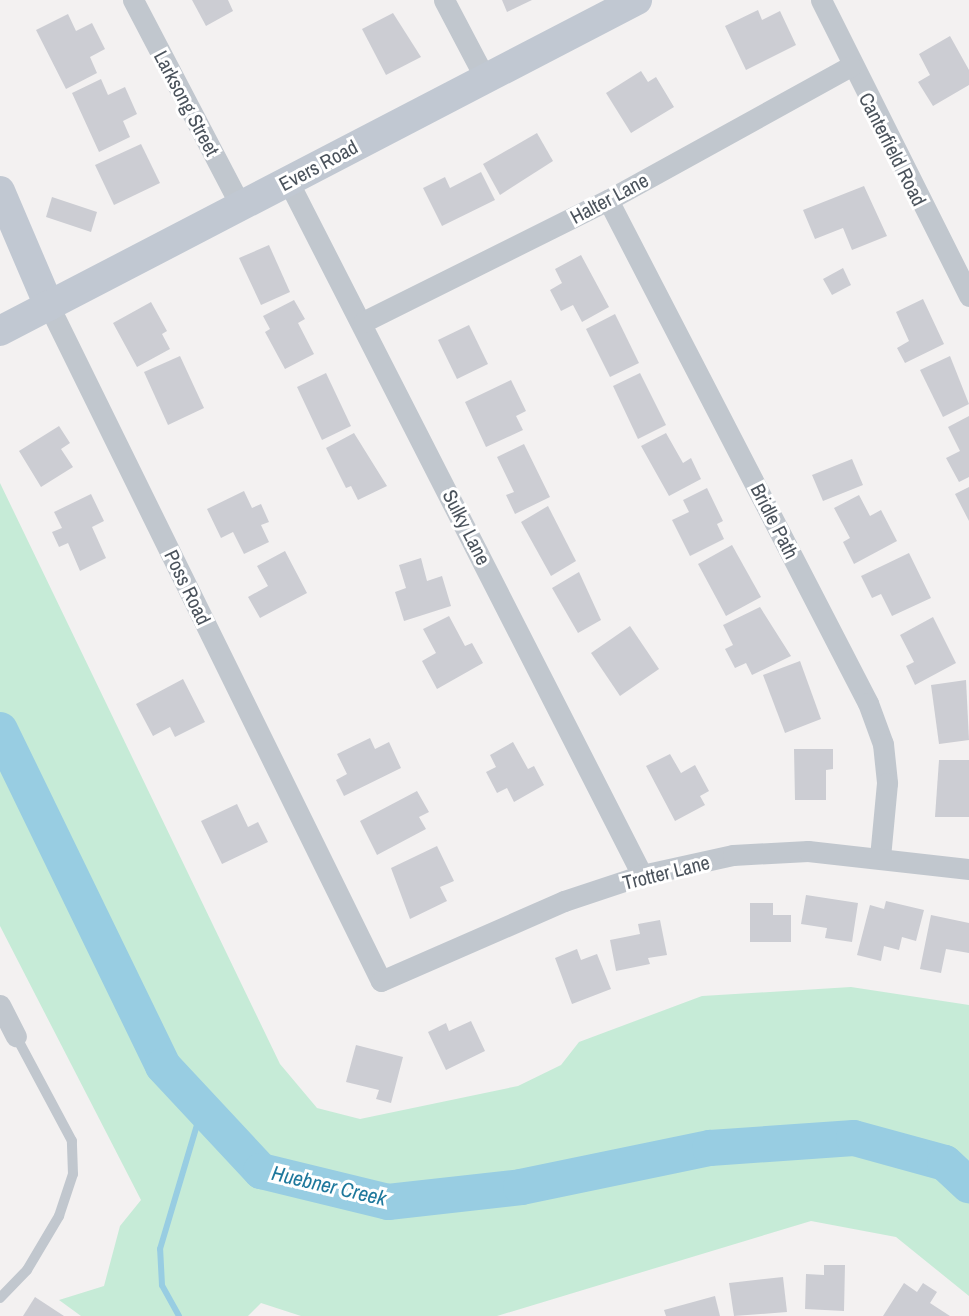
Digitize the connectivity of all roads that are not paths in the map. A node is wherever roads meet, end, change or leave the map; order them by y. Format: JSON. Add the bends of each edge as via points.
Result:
{"nodes":[{"id":1,"x":133,"y":0,"type":"edge"},
{"id":2,"x":444,"y":0,"type":"edge"},
{"id":3,"x":637,"y":0,"type":"edge"},
{"id":4,"x":821,"y":0,"type":"edge"},
{"id":5,"x":851,"y":66,"type":"junction"},
{"id":6,"x":485,"y":78,"type":"junction"},
{"id":7,"x":288,"y":181,"type":"junction"},
{"id":8,"x":0,"y":191,"type":"edge"},
{"id":9,"x":608,"y":200,"type":"junction"},
{"id":10,"x":241,"y":207,"type":"junction"},
{"id":11,"x":969,"y":296,"type":"edge"},
{"id":12,"x":49,"y":306,"type":"junction"},
{"id":13,"x":363,"y":322,"type":"junction"},
{"id":14,"x":0,"y":331,"type":"edge"},
{"id":15,"x":880,"y":857,"type":"junction"},
{"id":16,"x":969,"y":869,"type":"edge"},
{"id":17,"x":642,"y":876,"type":"junction"},
{"id":18,"x":381,"y":981,"type":"joint"},
{"id":19,"x":2,"y":1014,"type":"edge"},
{"id":20,"x":16,"y":1036,"type":"joint"},
{"id":21,"x":0,"y":1298,"type":"edge"}],
"edges":[{"from":1,"to":10,"type":"street","name":"Larksong Street"},
{"from":2,"to":6,"type":"street"},
{"from":3,"to":6,"type":"main road","name":"Evers Road"},
{"from":4,"to":5,"type":"street","name":"Canterfield Road"},
{"from":5,"to":9,"type":"street","name":"Halter Lane"},
{"from":5,"to":11,"type":"street","name":"Canterfield Road"},
{"from":6,"to":7,"type":"main road","name":"Evers Road"},
{"from":7,"to":10,"type":"main road","name":"Evers Road"},
{"from":7,"to":13,"type":"street","name":"Sulky Lane"},
{"from":8,"to":12,"type":"main road","name":"Poss Road"},
{"from":9,"to":13,"type":"street","name":"Halter Lane"},
{"from":9,"to":15,"type":"street","name":"Bridle Path","via":[[868,703],[883,744],[887,783]]},
{"from":10,"to":12,"type":"main road","name":"Evers Road"},
{"from":12,"to":14,"type":"main road","name":"Evers Road"},
{"from":12,"to":18,"type":"street","name":"Poss Road"},
{"from":13,"to":17,"type":"street","name":"Sulky Lane"},
{"from":15,"to":16,"type":"street","name":"Trotter Lane"},
{"from":15,"to":17,"type":"street","name":"Trotter Lane","via":[[808,851],[733,855]]},
{"from":17,"to":18,"type":"street","name":"Trotter Lane","via":[[564,901]]},
{"from":19,"to":20,"type":"street"},
{"from":20,"to":21,"type":"lane","via":[[72,1141],[73,1174],[53,1225],[27,1270]]}]}
